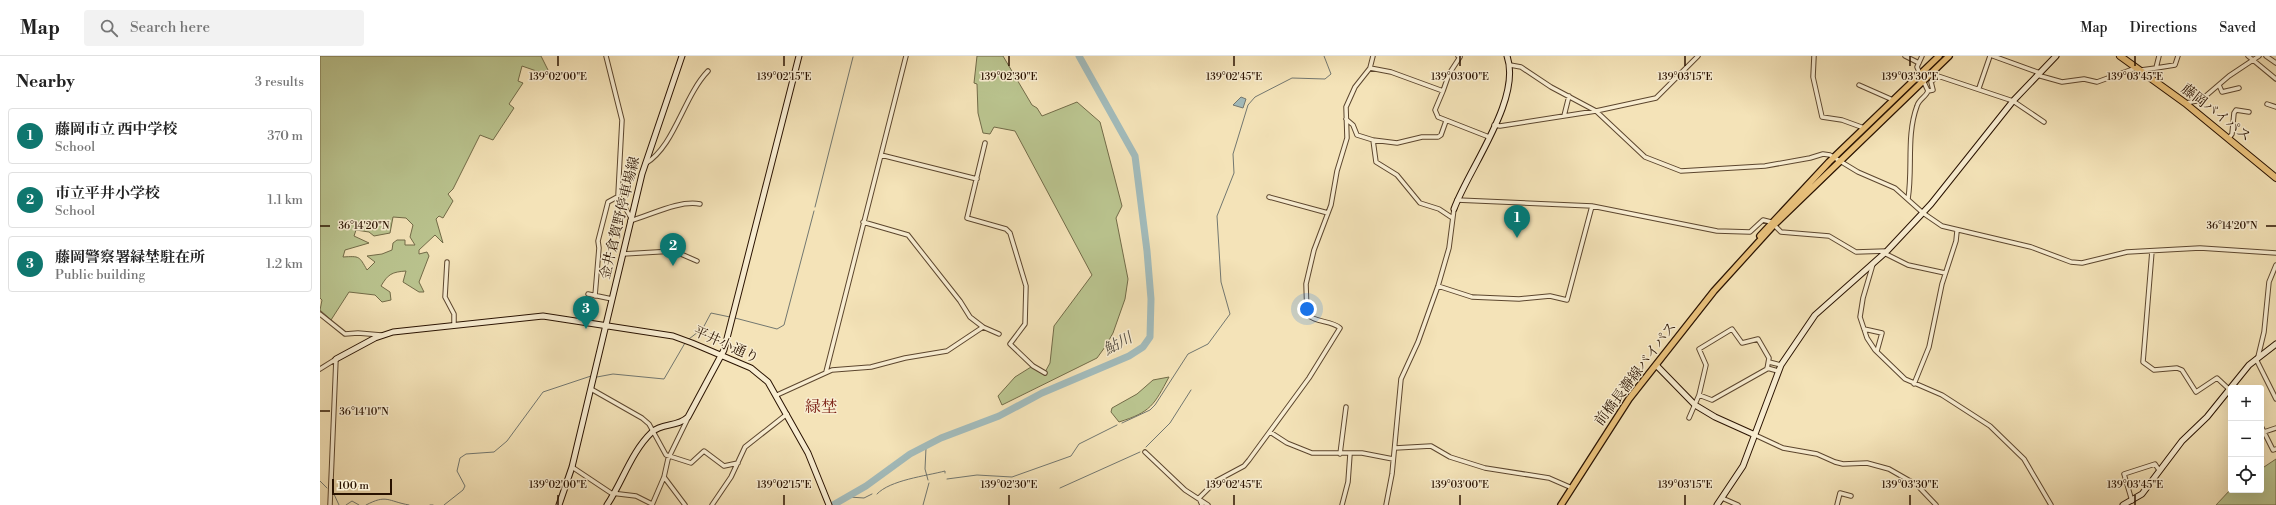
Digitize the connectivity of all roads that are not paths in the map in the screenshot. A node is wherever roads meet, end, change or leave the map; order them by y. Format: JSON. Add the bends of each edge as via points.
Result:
{"nodes":[{"id":1,"x":606,"y":56,"type":"edge"},
{"id":2,"x":682,"y":56,"type":"edge"},
{"id":3,"x":798,"y":56,"type":"edge"},
{"id":4,"x":906,"y":56,"type":"edge"},
{"id":5,"x":1373,"y":56,"type":"edge"},
{"id":6,"x":1458,"y":56,"type":"edge"},
{"id":7,"x":1507,"y":56,"type":"edge"},
{"id":8,"x":1698,"y":56,"type":"edge"},
{"id":9,"x":1814,"y":56,"type":"edge"},
{"id":10,"x":1905,"y":56,"type":"edge"},
{"id":11,"x":1922,"y":56,"type":"edge"},
{"id":12,"x":1939,"y":56,"type":"edge"},
{"id":13,"x":1949,"y":56,"type":"edge"},
{"id":14,"x":1992,"y":56,"type":"edge"},
{"id":15,"x":2008,"y":56,"type":"edge"},
{"id":16,"x":2056,"y":56,"type":"edge"},
{"id":17,"x":2120,"y":56,"type":"edge"},
{"id":18,"x":2158,"y":56,"type":"edge"},
{"id":19,"x":2178,"y":56,"type":"edge"},
{"id":20,"x":2248,"y":56,"type":"edge"},
{"id":21,"x":2259,"y":56,"type":"edge"},
{"id":22,"x":2266,"y":56,"type":"edge"},
{"id":23,"x":2253,"y":60,"type":"junction"},
{"id":24,"x":2006,"y":61,"type":"junction"},
{"id":25,"x":1919,"y":63,"type":"junction"},
{"id":26,"x":2276,"y":63,"type":"edge"},
{"id":27,"x":1510,"y":65,"type":"junction"},
{"id":28,"x":1370,"y":68,"type":"junction"},
{"id":29,"x":2156,"y":68,"type":"junction"},
{"id":30,"x":2138,"y":69,"type":"junction"},
{"id":31,"x":708,"y":71,"type":"dead end"},
{"id":32,"x":2038,"y":74,"type":"junction"},
{"id":33,"x":1922,"y":76,"type":"junction"},
{"id":34,"x":2276,"y":79,"type":"edge"},
{"id":35,"x":1859,"y":85,"type":"dead end"},
{"id":36,"x":2219,"y":85,"type":"junction"},
{"id":37,"x":1979,"y":88,"type":"junction"},
{"id":38,"x":2239,"y":88,"type":"dead end"},
{"id":39,"x":1443,"y":91,"type":"junction"},
{"id":40,"x":1928,"y":91,"type":"junction"},
{"id":41,"x":1569,"y":96,"type":"junction"},
{"id":42,"x":1893,"y":100,"type":"junction"},
{"id":43,"x":2013,"y":101,"type":"junction"},
{"id":44,"x":2185,"y":103,"type":"junction"},
{"id":45,"x":2267,"y":104,"type":"dead end"},
{"id":46,"x":2276,"y":107,"type":"edge"},
{"id":47,"x":1596,"y":111,"type":"junction"},
{"id":48,"x":2249,"y":112,"type":"dead end"},
{"id":49,"x":1564,"y":116,"type":"junction"},
{"id":50,"x":1346,"y":119,"type":"junction"},
{"id":51,"x":1446,"y":120,"type":"junction"},
{"id":52,"x":2044,"y":122,"type":"dead end"},
{"id":53,"x":1494,"y":125,"type":"junction"},
{"id":54,"x":1864,"y":128,"type":"junction"},
{"id":55,"x":1489,"y":137,"type":"junction"},
{"id":56,"x":2229,"y":138,"type":"junction"},
{"id":57,"x":1373,"y":140,"type":"junction"},
{"id":58,"x":985,"y":143,"type":"dead end"},
{"id":59,"x":881,"y":155,"type":"junction"},
{"id":60,"x":1834,"y":158,"type":"junction"},
{"id":61,"x":1840,"y":161,"type":"junction"},
{"id":62,"x":645,"y":164,"type":"junction"},
{"id":63,"x":2276,"y":178,"type":"edge"},
{"id":64,"x":976,"y":179,"type":"junction"},
{"id":65,"x":619,"y":196,"type":"junction"},
{"id":66,"x":1269,"y":197,"type":"dead end"},
{"id":67,"x":1457,"y":200,"type":"junction"},
{"id":68,"x":1908,"y":200,"type":"junction"},
{"id":69,"x":700,"y":204,"type":"dead end"},
{"id":70,"x":1592,"y":206,"type":"junction"},
{"id":71,"x":1454,"y":209,"type":"joint"},
{"id":72,"x":1328,"y":213,"type":"junction"},
{"id":73,"x":1923,"y":213,"type":"junction"},
{"id":74,"x":1451,"y":217,"type":"junction"},
{"id":75,"x":631,"y":219,"type":"junction"},
{"id":76,"x":863,"y":222,"type":"junction"},
{"id":77,"x":1772,"y":224,"type":"junction"},
{"id":78,"x":1958,"y":231,"type":"junction"},
{"id":79,"x":2152,"y":251,"type":"junction"},
{"id":80,"x":1886,"y":252,"type":"junction"},
{"id":81,"x":2276,"y":253,"type":"edge"},
{"id":82,"x":623,"y":254,"type":"junction"},
{"id":83,"x":697,"y":261,"type":"dead end"},
{"id":84,"x":447,"y":262,"type":"dead end"},
{"id":85,"x":1873,"y":264,"type":"junction"},
{"id":86,"x":2276,"y":265,"type":"edge"},
{"id":87,"x":1945,"y":273,"type":"junction"},
{"id":88,"x":1438,"y":286,"type":"junction"},
{"id":89,"x":588,"y":294,"type":"dead end"},
{"id":90,"x":595,"y":296,"type":"junction"},
{"id":91,"x":612,"y":299,"type":"junction"},
{"id":92,"x":320,"y":314,"type":"edge"},
{"id":93,"x":454,"y":325,"type":"junction"},
{"id":94,"x":606,"y":326,"type":"junction"},
{"id":95,"x":983,"y":327,"type":"junction"},
{"id":96,"x":1864,"y":329,"type":"junction"},
{"id":97,"x":999,"y":334,"type":"dead end"},
{"id":98,"x":381,"y":335,"type":"junction"},
{"id":99,"x":2276,"y":344,"type":"edge"},
{"id":100,"x":1877,"y":351,"type":"junction"},
{"id":101,"x":722,"y":356,"type":"junction"},
{"id":102,"x":2257,"y":358,"type":"junction"},
{"id":103,"x":336,"y":359,"type":"junction"},
{"id":104,"x":1769,"y":362,"type":"junction"},
{"id":105,"x":1656,"y":364,"type":"junction"},
{"id":106,"x":1767,"y":368,"type":"junction"},
{"id":107,"x":1780,"y":368,"type":"junction"},
{"id":108,"x":320,"y":369,"type":"edge"},
{"id":109,"x":826,"y":372,"type":"junction"},
{"id":110,"x":1044,"y":373,"type":"dead end"},
{"id":111,"x":1914,"y":384,"type":"junction"},
{"id":112,"x":2234,"y":385,"type":"edge"},
{"id":113,"x":591,"y":388,"type":"junction"},
{"id":114,"x":2228,"y":388,"type":"edge"},
{"id":115,"x":2228,"y":392,"type":"edge"},
{"id":116,"x":777,"y":395,"type":"junction"},
{"id":117,"x":1699,"y":395,"type":"junction"},
{"id":118,"x":2276,"y":399,"type":"edge"},
{"id":119,"x":1695,"y":405,"type":"junction"},
{"id":120,"x":1346,"y":407,"type":"dead end"},
{"id":121,"x":788,"y":414,"type":"junction"},
{"id":122,"x":688,"y":417,"type":"junction"},
{"id":123,"x":1689,"y":418,"type":"dead end"},
{"id":124,"x":2276,"y":428,"type":"edge"},
{"id":125,"x":653,"y":431,"type":"junction"},
{"id":126,"x":1270,"y":432,"type":"junction"},
{"id":127,"x":2264,"y":432,"type":"joint"},
{"id":128,"x":1755,"y":435,"type":"junction"},
{"id":129,"x":1394,"y":448,"type":"junction"},
{"id":130,"x":2276,"y":449,"type":"edge"},
{"id":131,"x":1145,"y":452,"type":"dead end"},
{"id":132,"x":1340,"y":454,"type":"junction"},
{"id":133,"x":1350,"y":454,"type":"junction"},
{"id":134,"x":669,"y":456,"type":"junction"},
{"id":135,"x":1393,"y":459,"type":"junction"},
{"id":136,"x":738,"y":463,"type":"junction"},
{"id":137,"x":572,"y":467,"type":"junction"},
{"id":138,"x":2159,"y":470,"type":"junction"},
{"id":139,"x":664,"y":476,"type":"junction"},
{"id":140,"x":1572,"y":488,"type":"junction"},
{"id":141,"x":616,"y":492,"type":"junction"},
{"id":142,"x":1850,"y":496,"type":"dead end"},
{"id":143,"x":1199,"y":498,"type":"junction"},
{"id":144,"x":1722,"y":498,"type":"junction"},
{"id":145,"x":2132,"y":501,"type":"junction"},
{"id":146,"x":330,"y":505,"type":"edge"},
{"id":147,"x":559,"y":505,"type":"edge"},
{"id":148,"x":607,"y":505,"type":"edge"},
{"id":149,"x":652,"y":505,"type":"edge"},
{"id":150,"x":685,"y":505,"type":"edge"},
{"id":151,"x":712,"y":505,"type":"edge"},
{"id":152,"x":829,"y":505,"type":"edge"},
{"id":153,"x":1202,"y":505,"type":"edge"},
{"id":154,"x":1208,"y":505,"type":"edge"},
{"id":155,"x":1342,"y":505,"type":"edge"},
{"id":156,"x":1386,"y":505,"type":"edge"},
{"id":157,"x":1561,"y":505,"type":"edge"},
{"id":158,"x":1717,"y":505,"type":"edge"},
{"id":159,"x":1738,"y":505,"type":"edge"},
{"id":160,"x":1836,"y":505,"type":"edge"},
{"id":161,"x":1936,"y":505,"type":"edge"},
{"id":162,"x":2051,"y":505,"type":"edge"},
{"id":163,"x":2124,"y":505,"type":"edge"}],
"edges":[{"from":1,"to":65,"type":"street","via":[[622,120]]},
{"from":2,"to":62,"type":"street","name":"金井倉賀野停車場線"},
{"from":3,"to":101,"type":"street"},
{"from":4,"to":59,"type":"street"},
{"from":5,"to":28,"type":"street"},
{"from":6,"to":39,"type":"street","via":[[1460,57],[1449,74]]},
{"from":7,"to":27,"type":"street"},
{"from":8,"to":47,"type":"street","via":[[1656,98]]},
{"from":9,"to":54,"type":"street","via":[[1813,77],[1822,117],[1842,120]]},
{"from":10,"to":25,"type":"street"},
{"from":11,"to":25,"type":"street"},
{"from":12,"to":33,"type":"main road","name":"前橋長瀞線バイパス"},
{"from":13,"to":33,"type":"main road","name":"前橋長瀞線バイパス"},
{"from":14,"to":24,"type":"street"},
{"from":14,"to":37,"type":"street"},
{"from":15,"to":24,"type":"street"},
{"from":16,"to":32,"type":"street"},
{"from":17,"to":30,"type":"highway","name":"藤岡バイパス"},
{"from":18,"to":29,"type":"street"},
{"from":19,"to":29,"type":"street","via":[[2175,65]]},
{"from":20,"to":23,"type":"street"},
{"from":21,"to":23,"type":"street"},
{"from":22,"to":26,"type":"street"},
{"from":23,"to":34,"type":"street"},
{"from":23,"to":36,"type":"street"},
{"from":24,"to":32,"type":"street"},
{"from":25,"to":33,"type":"street","via":[[1917,67]]},
{"from":27,"to":41,"type":"street","via":[[1521,67]]},
{"from":27,"to":53,"type":"street","via":[[1508,89]]},
{"from":28,"to":39,"type":"street","via":[[1391,72]]},
{"from":28,"to":50,"type":"street","via":[[1355,87],[1346,107]]},
{"from":29,"to":30,"type":"street"},
{"from":30,"to":32,"type":"street","via":[[2096,82],[2084,79],[2062,82]]},
{"from":30,"to":44,"type":"highway","name":"藤岡バイパス"},
{"from":31,"to":62,"type":"street","via":[[692,91],[669,138],[657,155]]},
{"from":32,"to":43,"type":"street"},
{"from":33,"to":40,"type":"street"},
{"from":33,"to":42,"type":"main road","name":"前橋長瀞線バイパス"},
{"from":33,"to":61,"type":"main road","name":"前橋長瀞線バイパス"},
{"from":35,"to":42,"type":"street"},
{"from":36,"to":38,"type":"street","via":[[2222,92]]},
{"from":36,"to":44,"type":"street","via":[[2201,100]]},
{"from":37,"to":40,"type":"street","via":[[1938,76],[1931,82],[1933,90]]},
{"from":37,"to":43,"type":"street"},
{"from":39,"to":51,"type":"street","via":[[1435,110],[1438,118]]},
{"from":40,"to":68,"type":"street","via":[[1917,105],[1910,145],[1911,181]]},
{"from":41,"to":47,"type":"street"},
{"from":41,"to":49,"type":"street"},
{"from":42,"to":54,"type":"main road","name":"前橋長瀞線バイパス"},
{"from":43,"to":52,"type":"street"},
{"from":43,"to":73,"type":"street"},
{"from":44,"to":56,"type":"highway","name":"藤岡バイパス"},
{"from":45,"to":46,"type":"street"},
{"from":47,"to":49,"type":"street"},
{"from":47,"to":60,"type":"street","via":[[1645,157],[1681,171],[1765,166],[1810,158],[1820,153]]},
{"from":48,"to":56,"type":"street","via":[[2234,112],[2232,134]]},
{"from":49,"to":53,"type":"street"},
{"from":50,"to":57,"type":"street","via":[[1353,125],[1357,135]]},
{"from":50,"to":72,"type":"street","via":[[1347,138]]},
{"from":51,"to":55,"type":"street"},
{"from":51,"to":57,"type":"street","via":[[1438,137],[1422,137],[1397,143]]},
{"from":53,"to":55,"type":"street"},
{"from":54,"to":60,"type":"main road","name":"前橋長瀞線バイパス"},
{"from":55,"to":67,"type":"street"},
{"from":56,"to":63,"type":"highway","name":"藤岡バイパス"},
{"from":57,"to":74,"type":"street","via":[[1378,164],[1397,176],[1420,203]]},
{"from":58,"to":64,"type":"street"},
{"from":59,"to":64,"type":"street"},
{"from":59,"to":76,"type":"street"},
{"from":60,"to":61,"type":"street"},
{"from":60,"to":77,"type":"main road","name":"前橋長瀞線バイパス"},
{"from":61,"to":68,"type":"street","via":[[1895,188]]},
{"from":61,"to":77,"type":"main road","name":"前橋長瀞線バイパス"},
{"from":62,"to":75,"type":"street","name":"金井倉賀野停車場線"},
{"from":64,"to":110,"type":"street","via":[[967,218],[1009,231],[1026,282],[1025,324],[1010,344]]},
{"from":65,"to":75,"type":"street"},
{"from":65,"to":90,"type":"street","via":[[608,202],[599,236]]},
{"from":66,"to":72,"type":"street"},
{"from":67,"to":70,"type":"street"},
{"from":67,"to":71,"type":"street"},
{"from":68,"to":73,"type":"street"},
{"from":69,"to":75,"type":"street","via":[[693,203]]},
{"from":70,"to":77,"type":"street","via":[[1717,231],[1750,232],[1760,221]]},
{"from":70,"to":88,"type":"street","via":[[1567,300],[1550,296],[1519,299],[1472,297]]},
{"from":71,"to":74,"type":"street"},
{"from":72,"to":126,"type":"street","via":[[1314,250],[1306,284],[1305,306],[1310,317],[1340,328],[1310,378]]},
{"from":73,"to":78,"type":"street","via":[[1942,226]]},
{"from":73,"to":80,"type":"street"},
{"from":74,"to":88,"type":"street","via":[[1449,248]]},
{"from":75,"to":82,"type":"street","name":"金井倉賀野停車場線"},
{"from":76,"to":95,"type":"street","via":[[908,235],[960,300],[968,315]]},
{"from":76,"to":109,"type":"street"},
{"from":77,"to":80,"type":"street","via":[[1781,232],[1830,236],[1856,252]]},
{"from":77,"to":105,"type":"main road","name":"前橋長瀞線バイパス"},
{"from":78,"to":79,"type":"street","via":[[2005,240],[2072,262],[2082,263],[2127,252]]},
{"from":78,"to":87,"type":"street"},
{"from":79,"to":81,"type":"street","via":[[2200,248]]},
{"from":79,"to":114,"type":"street","via":[[2143,362],[2154,370],[2182,370],[2196,392],[2217,378]]},
{"from":80,"to":85,"type":"street"},
{"from":80,"to":87,"type":"street","via":[[1908,265]]},
{"from":82,"to":83,"type":"street","via":[[674,251]]},
{"from":82,"to":91,"type":"street","name":"金井倉賀野停車場線"},
{"from":84,"to":93,"type":"street","via":[[445,297],[454,314]]},
{"from":85,"to":96,"type":"street","via":[[1861,306],[1860,317]]},
{"from":85,"to":107,"type":"street","via":[[1816,314]]},
{"from":86,"to":102,"type":"street","via":[[2269,282],[2264,332]]},
{"from":87,"to":111,"type":"street","via":[[1929,347]]},
{"from":88,"to":129,"type":"street","via":[[1418,342],[1401,379]]},
{"from":89,"to":90,"type":"street"},
{"from":90,"to":91,"type":"street"},
{"from":91,"to":94,"type":"street","name":"金井倉賀野停車場線"},
{"from":92,"to":98,"type":"street","via":[[345,334]]},
{"from":93,"to":94,"type":"street","name":"平井小通り","via":[[543,316]]},
{"from":93,"to":98,"type":"street","name":"平井小通り"},
{"from":94,"to":101,"type":"street","name":"平井小通り","via":[[673,336]]},
{"from":94,"to":113,"type":"street","name":"金井倉賀野停車場線"},
{"from":95,"to":97,"type":"street"},
{"from":95,"to":109,"type":"street","via":[[947,350],[871,367],[842,368]]},
{"from":96,"to":100,"type":"street"},
{"from":96,"to":100,"type":"street","via":[[1882,333]]},
{"from":98,"to":103,"type":"street","name":"平井小通り"},
{"from":99,"to":102,"type":"street"},
{"from":100,"to":111,"type":"street","via":[[1905,379]]},
{"from":101,"to":116,"type":"street","name":"平井小通り","via":[[758,372]]},
{"from":101,"to":122,"type":"street"},
{"from":102,"to":112,"type":"street"},
{"from":102,"to":118,"type":"street"},
{"from":103,"to":108,"type":"street"},
{"from":103,"to":146,"type":"street"},
{"from":104,"to":106,"type":"street"},
{"from":104,"to":107,"type":"street"},
{"from":104,"to":117,"type":"street","via":[[1758,339],[1742,343],[1732,329],[1699,349],[1706,365]]},
{"from":105,"to":119,"type":"street"},
{"from":105,"to":140,"type":"main road","name":"前橋長瀞線バイパス","via":[[1618,416]]},
{"from":106,"to":107,"type":"street"},
{"from":106,"to":117,"type":"street","via":[[1712,400]]},
{"from":107,"to":128,"type":"street"},
{"from":109,"to":116,"type":"street"},
{"from":111,"to":162,"type":"street","via":[[1942,395],[1990,426],[2024,459]]},
{"from":113,"to":125,"type":"street","via":[[642,418]]},
{"from":113,"to":137,"type":"street","name":"金井倉賀野停車場線"},
{"from":115,"to":138,"type":"street","via":[[2182,441]]},
{"from":116,"to":121,"type":"street","name":"平井小通り"},
{"from":117,"to":119,"type":"street"},
{"from":119,"to":123,"type":"street"},
{"from":119,"to":128,"type":"street"},
{"from":120,"to":132,"type":"street"},
{"from":121,"to":136,"type":"street","via":[[745,447]]},
{"from":121,"to":152,"type":"street","name":"平井小通り","via":[[808,453]]},
{"from":122,"to":125,"type":"street","via":[[679,424]]},
{"from":122,"to":134,"type":"street"},
{"from":124,"to":127,"type":"street"},
{"from":125,"to":134,"type":"street"},
{"from":125,"to":141,"type":"street","via":[[634,454]]},
{"from":126,"to":132,"type":"street","via":[[1287,443],[1312,453]]},
{"from":126,"to":143,"type":"street","via":[[1244,466],[1216,481]]},
{"from":127,"to":130,"type":"street","via":[[2273,450]]},
{"from":128,"to":144,"type":"street","via":[[1744,466]]},
{"from":128,"to":161,"type":"street","via":[[1783,448],[1817,454],[1835,462],[1867,463],[1889,469],[1917,485]]},
{"from":129,"to":135,"type":"street"},
{"from":129,"to":140,"type":"street","via":[[1431,446],[1450,457],[1485,468],[1549,478]]},
{"from":131,"to":143,"type":"street","via":[[1185,490]]},
{"from":132,"to":133,"type":"street"},
{"from":133,"to":135,"type":"street","via":[[1362,453]]},
{"from":133,"to":155,"type":"street","via":[[1348,482]]},
{"from":134,"to":136,"type":"street","via":[[690,463],[704,451],[724,466]]},
{"from":134,"to":139,"type":"street"},
{"from":135,"to":156,"type":"street"},
{"from":136,"to":151,"type":"street"},
{"from":137,"to":141,"type":"street","via":[[611,493]]},
{"from":137,"to":147,"type":"street","name":"金井倉賀野停車場線"},
{"from":138,"to":145,"type":"street","via":[[2142,494]]},
{"from":138,"to":145,"type":"street","via":[[2155,464],[2124,474]]},
{"from":139,"to":149,"type":"street"},
{"from":139,"to":150,"type":"street"},
{"from":140,"to":157,"type":"main road","name":"前橋長瀞線バイパス"},
{"from":141,"to":148,"type":"street"},
{"from":141,"to":149,"type":"street","via":[[636,496]]},
{"from":142,"to":160,"type":"street","via":[[1840,493]]},
{"from":143,"to":153,"type":"street"},
{"from":143,"to":154,"type":"street"},
{"from":144,"to":158,"type":"street"},
{"from":144,"to":159,"type":"street"},
{"from":145,"to":163,"type":"street"}]}
